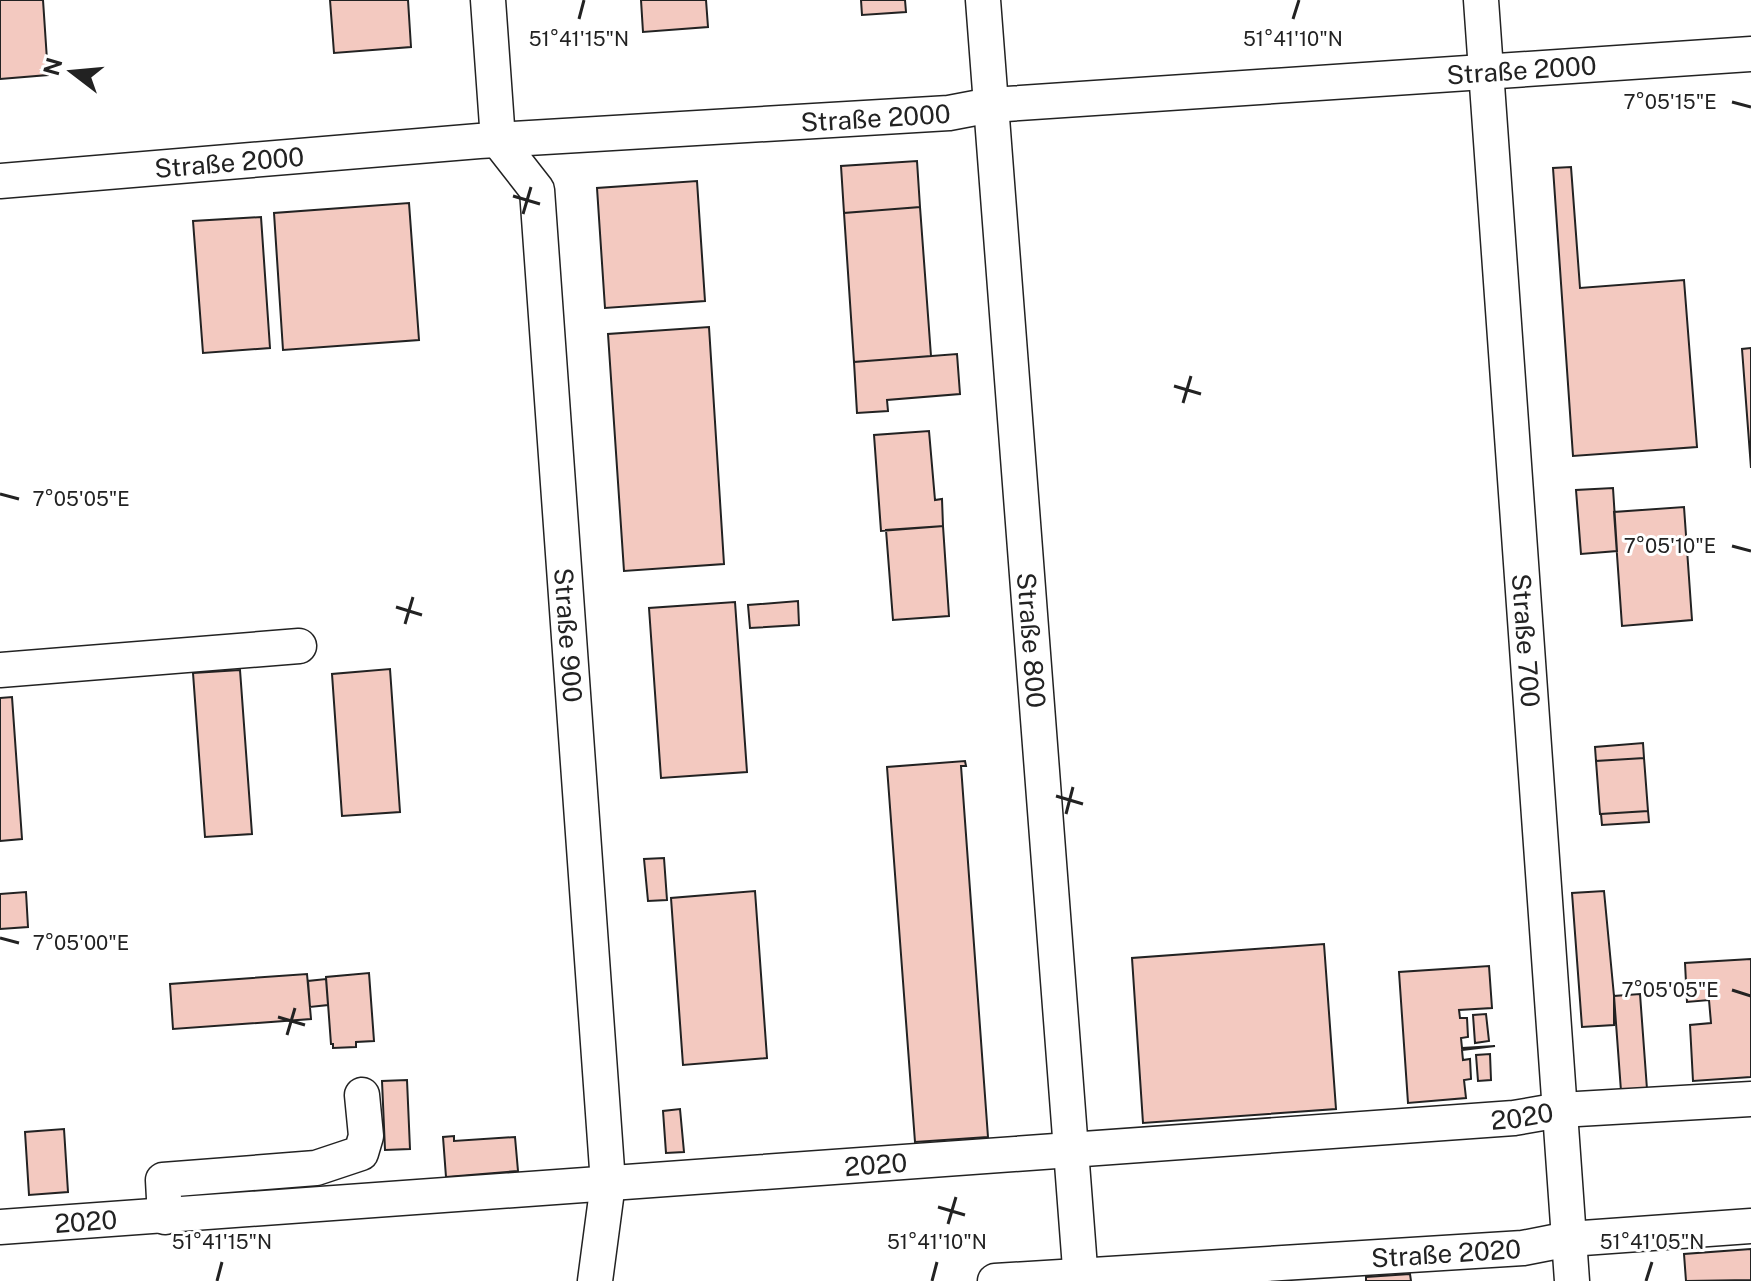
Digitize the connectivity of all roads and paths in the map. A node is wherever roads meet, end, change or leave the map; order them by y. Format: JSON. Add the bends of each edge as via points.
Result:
{"nodes":[{"id":1,"x":488,"y":0,"type":"edge"},
{"id":2,"x":983,"y":0,"type":"edge"},
{"id":3,"x":1481,"y":0,"type":"edge"},
{"id":4,"x":1751,"y":54,"type":"edge"},
{"id":5,"x":1486,"y":72,"type":"junction"},
{"id":6,"x":991,"y":105,"type":"junction"},
{"id":7,"x":498,"y":140,"type":"junction"},
{"id":8,"x":0,"y":181,"type":"edge"},
{"id":9,"x":299,"y":646,"type":"dead end"},
{"id":10,"x":0,"y":670,"type":"edge"},
{"id":11,"x":362,"y":1095,"type":"dead end"},
{"id":12,"x":1751,"y":1099,"type":"edge"},
{"id":13,"x":1560,"y":1110,"type":"junction"},
{"id":14,"x":1071,"y":1148,"type":"junction"},
{"id":15,"x":608,"y":1183,"type":"junction"},
{"id":16,"x":165,"y":1217,"type":"junction"},
{"id":17,"x":1751,"y":1226,"type":"edge"},
{"id":18,"x":0,"y":1227,"type":"edge"},
{"id":19,"x":1569,"y":1239,"type":"junction"},
{"id":20,"x":1081,"y":1278,"type":"edge"},
{"id":21,"x":595,"y":1281,"type":"edge"},
{"id":22,"x":995,"y":1281,"type":"edge"},
{"id":23,"x":1572,"y":1281,"type":"edge"}],
"edges":[{"from":1,"to":7,"type":"lane"},
{"from":2,"to":6,"type":"lane","name":"Straße 800"},
{"from":3,"to":5,"type":"lane","name":"Straße 700"},
{"from":4,"to":5,"type":"lane","name":"Straße 2000"},
{"from":5,"to":6,"type":"lane","name":"Straße 2000"},
{"from":5,"to":13,"type":"lane","name":"Straße 700"},
{"from":6,"to":7,"type":"lane","name":"Straße 2000","via":[[949,113]]},
{"from":6,"to":14,"type":"lane","name":"Straße 800"},
{"from":7,"to":8,"type":"lane","name":"Straße 2000"},
{"from":7,"to":15,"type":"lane","name":"Straße 900","via":[[537,190]]},
{"from":9,"to":10,"type":"lane"},
{"from":11,"to":16,"type":"lane","via":[[366,1136],[361,1153],[316,1168],[163,1180]]},
{"from":12,"to":13,"type":"lane","name":"2020"},
{"from":13,"to":14,"type":"lane","name":"2020","via":[[1514,1118]]},
{"from":13,"to":19,"type":"lane","name":"Straße 700"},
{"from":14,"to":15,"type":"lane","name":"2020"},
{"from":14,"to":20,"type":"lane","name":"Straße 800"},
{"from":15,"to":16,"type":"lane","name":"2020"},
{"from":15,"to":21,"type":"lane","name":"Straße 900"},
{"from":16,"to":18,"type":"lane","name":"2020"},
{"from":17,"to":19,"type":"lane","name":"Straße 2020"},
{"from":19,"to":20,"type":"lane","name":"Straße 2020","via":[[1523,1248]]},
{"from":19,"to":23,"type":"lane","name":"Straße 700"},
{"from":20,"to":22,"type":"lane","name":"Straße 2020"}]}
